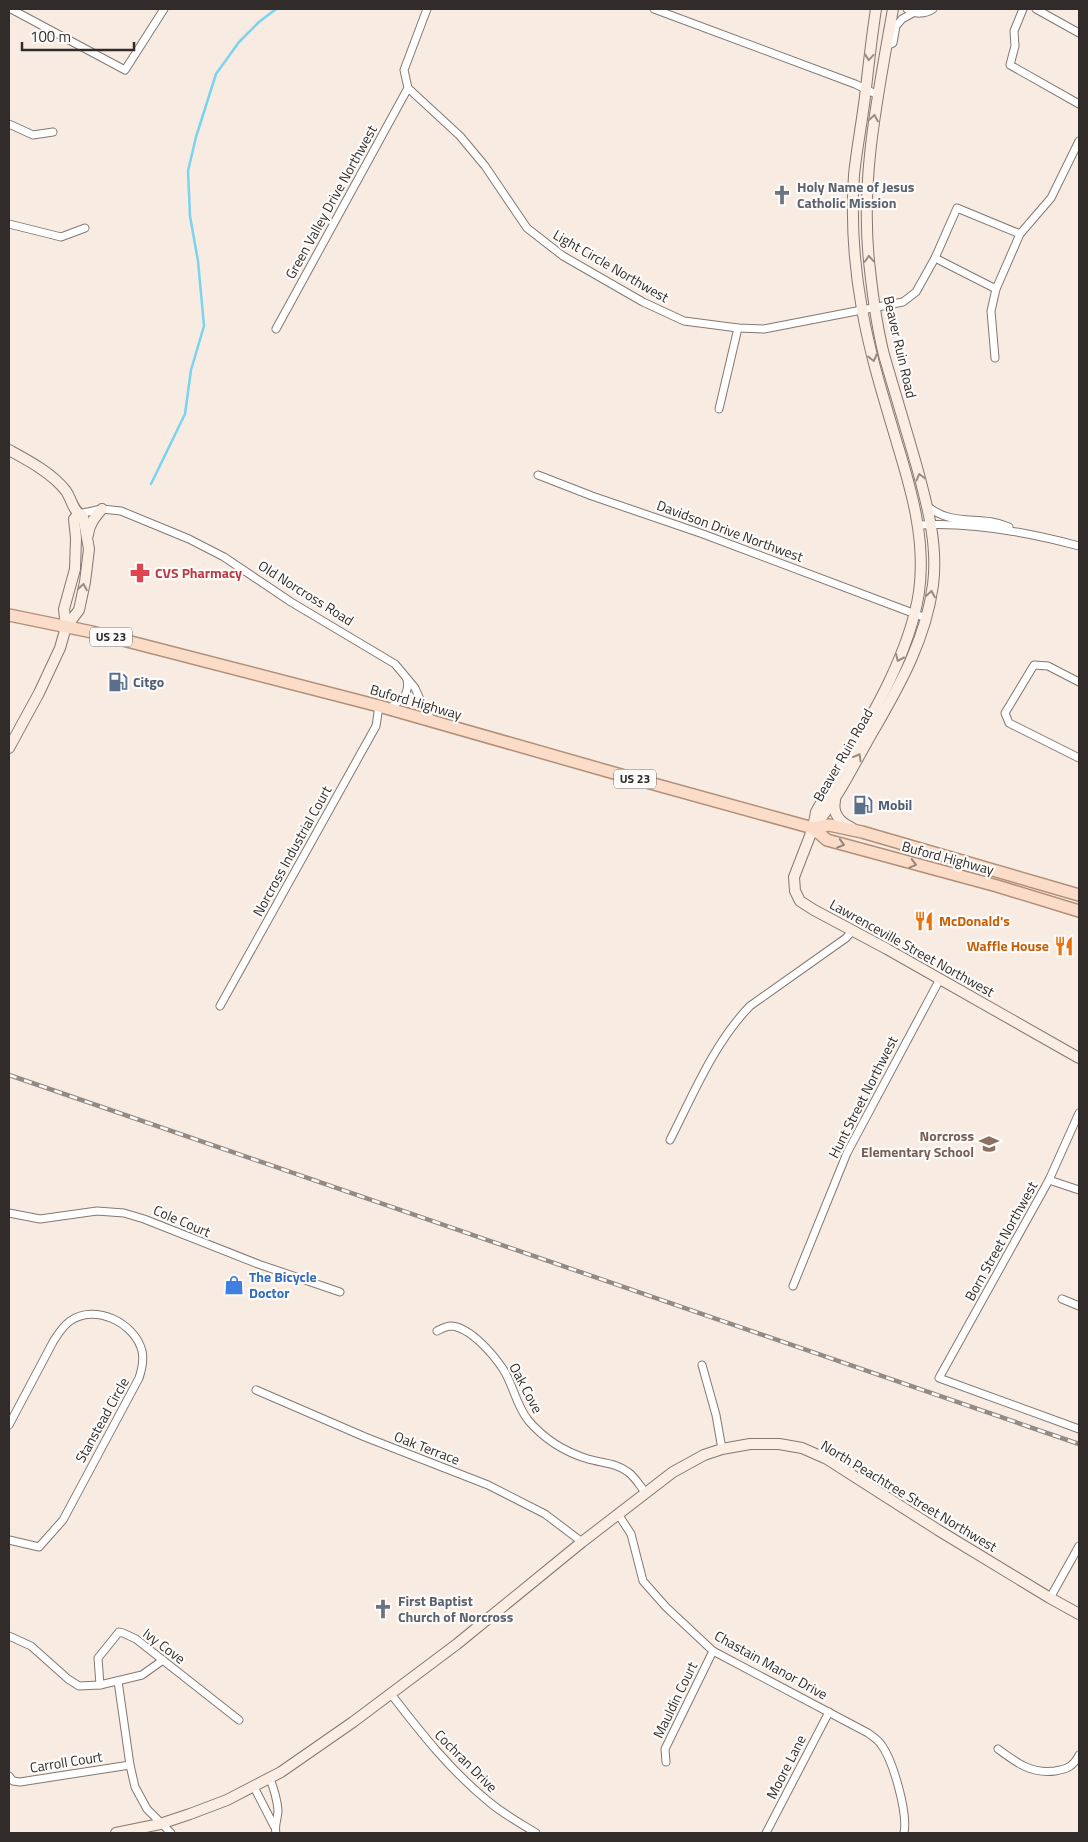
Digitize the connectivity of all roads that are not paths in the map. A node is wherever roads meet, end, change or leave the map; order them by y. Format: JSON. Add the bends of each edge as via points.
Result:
{"nodes":[{"id":1,"x":11,"y":9,"type":"edge"},
{"id":2,"x":164,"y":9,"type":"edge"},
{"id":3,"x":427,"y":9,"type":"edge"},
{"id":4,"x":654,"y":9,"type":"edge"},
{"id":5,"x":876,"y":9,"type":"edge"},
{"id":6,"x":893,"y":9,"type":"edge"},
{"id":7,"x":933,"y":9,"type":"edge"},
{"id":8,"x":1023,"y":9,"type":"edge"},
{"id":9,"x":1036,"y":9,"type":"edge"},
{"id":10,"x":910,"y":11,"type":"edge"},
{"id":11,"x":1079,"y":33,"type":"edge"},
{"id":12,"x":886,"y":46,"type":"junction"},
{"id":13,"x":408,"y":88,"type":"junction"},
{"id":14,"x":866,"y":88,"type":"junction"},
{"id":15,"x":878,"y":95,"type":"junction"},
{"id":16,"x":1079,"y":104,"type":"edge"},
{"id":17,"x":9,"y":124,"type":"edge"},
{"id":18,"x":53,"y":132,"type":"dead end"},
{"id":19,"x":1079,"y":141,"type":"edge"},
{"id":20,"x":9,"y":224,"type":"edge"},
{"id":21,"x":85,"y":228,"type":"dead end"},
{"id":22,"x":1020,"y":234,"type":"junction"},
{"id":23,"x":935,"y":258,"type":"junction"},
{"id":24,"x":996,"y":288,"type":"junction"},
{"id":25,"x":875,"y":308,"type":"junction"},
{"id":26,"x":862,"y":310,"type":"junction"},
{"id":27,"x":738,"y":328,"type":"junction"},
{"id":28,"x":276,"y":329,"type":"dead end"},
{"id":29,"x":995,"y":358,"type":"dead end"},
{"id":30,"x":719,"y":409,"type":"dead end"},
{"id":31,"x":9,"y":450,"type":"edge"},
{"id":32,"x":538,"y":475,"type":"dead end"},
{"id":33,"x":928,"y":506,"type":"junction"},
{"id":34,"x":102,"y":509,"type":"junction"},
{"id":35,"x":78,"y":514,"type":"junction"},
{"id":36,"x":919,"y":525,"type":"junction"},
{"id":37,"x":931,"y":525,"type":"junction"},
{"id":38,"x":1018,"y":532,"type":"junction"},
{"id":39,"x":88,"y":542,"type":"junction"},
{"id":40,"x":1079,"y":546,"type":"edge"},
{"id":41,"x":914,"y":614,"type":"junction"},
{"id":42,"x":9,"y":615,"type":"edge"},
{"id":43,"x":926,"y":618,"type":"junction"},
{"id":44,"x":66,"y":627,"type":"junction"},
{"id":45,"x":407,"y":679,"type":"junction"},
{"id":46,"x":1079,"y":682,"type":"edge"},
{"id":47,"x":384,"y":708,"type":"junction"},
{"id":48,"x":433,"y":722,"type":"junction"},
{"id":49,"x":9,"y":748,"type":"edge"},
{"id":50,"x":1079,"y":758,"type":"edge"},
{"id":51,"x":835,"y":800,"type":"junction"},
{"id":52,"x":813,"y":828,"type":"junction"},
{"id":53,"x":862,"y":832,"type":"junction"},
{"id":54,"x":1020,"y":878,"type":"junction"},
{"id":55,"x":1016,"y":892,"type":"junction"},
{"id":56,"x":1079,"y":895,"type":"edge"},
{"id":57,"x":1079,"y":911,"type":"edge"},
{"id":58,"x":853,"y":930,"type":"junction"},
{"id":59,"x":940,"y":979,"type":"junction"},
{"id":60,"x":220,"y":1006,"type":"dead end"},
{"id":61,"x":1079,"y":1058,"type":"edge"},
{"id":62,"x":1079,"y":1113,"type":"edge"},
{"id":63,"x":670,"y":1140,"type":"dead end"},
{"id":64,"x":1049,"y":1180,"type":"junction"},
{"id":65,"x":1079,"y":1190,"type":"edge"},
{"id":66,"x":9,"y":1213,"type":"edge"},
{"id":67,"x":793,"y":1286,"type":"dead end"},
{"id":68,"x":340,"y":1292,"type":"dead end"},
{"id":69,"x":1062,"y":1300,"type":"dead end"},
{"id":70,"x":1079,"y":1306,"type":"edge"},
{"id":71,"x":436,"y":1331,"type":"dead end"},
{"id":72,"x":702,"y":1365,"type":"dead end"},
{"id":73,"x":256,"y":1390,"type":"dead end"},
{"id":74,"x":9,"y":1425,"type":"edge"},
{"id":75,"x":1079,"y":1429,"type":"edge"},
{"id":76,"x":722,"y":1449,"type":"junction"},
{"id":77,"x":645,"y":1492,"type":"junction"},
{"id":78,"x":618,"y":1514,"type":"junction"},
{"id":79,"x":9,"y":1540,"type":"edge"},
{"id":80,"x":582,"y":1542,"type":"junction"},
{"id":81,"x":1079,"y":1546,"type":"edge"},
{"id":82,"x":1050,"y":1598,"type":"junction"},
{"id":83,"x":1079,"y":1614,"type":"edge"},
{"id":84,"x":9,"y":1636,"type":"edge"},
{"id":85,"x":713,"y":1651,"type":"junction"},
{"id":86,"x":163,"y":1660,"type":"junction"},
{"id":87,"x":118,"y":1681,"type":"junction"},
{"id":88,"x":100,"y":1685,"type":"junction"},
{"id":89,"x":391,"y":1694,"type":"junction"},
{"id":90,"x":829,"y":1712,"type":"junction"},
{"id":91,"x":239,"y":1720,"type":"dead end"},
{"id":92,"x":998,"y":1750,"type":"dead end"},
{"id":93,"x":1079,"y":1755,"type":"edge"},
{"id":94,"x":666,"y":1762,"type":"dead end"},
{"id":95,"x":130,"y":1765,"type":"junction"},
{"id":96,"x":9,"y":1776,"type":"edge"},
{"id":97,"x":270,"y":1779,"type":"junction"},
{"id":98,"x":254,"y":1787,"type":"junction"},
{"id":99,"x":160,"y":1824,"type":"junction"},
{"id":100,"x":275,"y":1830,"type":"edge"},
{"id":101,"x":116,"y":1833,"type":"edge"},
{"id":102,"x":171,"y":1833,"type":"edge"},
{"id":103,"x":536,"y":1833,"type":"edge"},
{"id":104,"x":766,"y":1833,"type":"edge"},
{"id":105,"x":904,"y":1833,"type":"edge"}],
"edges":[{"from":1,"to":2,"type":"street","via":[[125,70]]},
{"from":3,"to":13,"type":"street","via":[[404,70]]},
{"from":4,"to":14,"type":"street"},
{"from":5,"to":14,"type":"street","name":"Beaver Ruin Road","one_way":true},
{"from":6,"to":12,"type":"street","name":"Beaver Ruin Road"},
{"from":7,"to":10,"type":"street","via":[[928,12]]},
{"from":8,"to":16,"type":"street","via":[[1014,31],[1015,46],[1010,65]]},
{"from":9,"to":11,"type":"street"},
{"from":10,"to":12,"type":"street","via":[[896,26],[893,43]]},
{"from":12,"to":15,"type":"street","name":"Beaver Ruin Road"},
{"from":13,"to":27,"type":"street","name":"Light Circle Northwest","via":[[460,136],[485,166],[527,228],[545,243],[643,302],[684,321]]},
{"from":13,"to":28,"type":"street","name":"Green Valley Drive Northwest"},
{"from":14,"to":15,"type":"street"},
{"from":14,"to":26,"type":"street","name":"Beaver Ruin Road","via":[[854,174],[853,213],[855,264]]},
{"from":25,"to":15,"type":"street","name":"Beaver Ruin Road","one_way":true,"via":[[866,216]]},
{"from":17,"to":18,"type":"street","via":[[33,135]]},
{"from":19,"to":22,"type":"street","via":[[1051,198]]},
{"from":20,"to":21,"type":"street","via":[[61,237]]},
{"from":22,"to":23,"type":"street","name":"Light Circle Northwest","via":[[957,208]]},
{"from":22,"to":24,"type":"street"},
{"from":23,"to":24,"type":"street"},
{"from":23,"to":25,"type":"street","name":"Light Circle Northwest","via":[[916,292],[904,302]]},
{"from":24,"to":29,"type":"street","via":[[990,311]]},
{"from":25,"to":26,"type":"street","name":"Light Circle Northwest"},
{"from":33,"to":25,"type":"street","name":"Beaver Ruin Road","one_way":true,"via":[[884,355]]},
{"from":26,"to":27,"type":"street","name":"Light Circle Northwest","via":[[764,329]]},
{"from":26,"to":36,"type":"street","name":"Beaver Ruin Road","one_way":true},
{"from":27,"to":30,"type":"street"},
{"from":31,"to":35,"type":"street","via":[[50,475],[66,492]]},
{"from":32,"to":41,"type":"street","name":"Davidson Drive Northwest"},
{"from":33,"to":37,"type":"street","name":"Beaver Ruin Road"},
{"from":33,"to":38,"type":"street","via":[[949,519],[988,522]]},
{"from":34,"to":35,"type":"street","name":"Old Norcross Road"},
{"from":34,"to":39,"type":"street","via":[[93,518]]},
{"from":34,"to":45,"type":"street","name":"Old Norcross Road","via":[[121,510],[224,556],[394,664]]},
{"from":35,"to":39,"type":"street","via":[[83,516]]},
{"from":35,"to":44,"type":"street","via":[[74,519],[75,569],[64,609]]},
{"from":36,"to":37,"type":"street"},
{"from":36,"to":41,"type":"street","name":"Beaver Ruin Road","via":[[919,592]]},
{"from":37,"to":38,"type":"street","via":[[963,525]]},
{"from":43,"to":37,"type":"street","name":"Beaver Ruin Road","one_way":true,"via":[[934,571]]},
{"from":38,"to":40,"type":"street"},
{"from":44,"to":39,"type":"street","one_way":true,"via":[[79,610]]},
{"from":41,"to":43,"type":"street","name":"Davidson Drive Northwest"},
{"from":41,"to":52,"type":"street","name":"Beaver Ruin Road","one_way":true,"via":[[901,656],[816,812]]},
{"from":42,"to":44,"type":"main road","name":"Buford Highway","number":"US 23"},
{"from":51,"to":43,"type":"street","name":"Beaver Ruin Road","one_way":true,"via":[[906,671]]},
{"from":44,"to":47,"type":"main road","name":"Buford Highway","number":"US 23"},
{"from":44,"to":49,"type":"street","via":[[52,667]]},
{"from":45,"to":47,"type":"street","via":[[407,694]]},
{"from":45,"to":48,"type":"street","name":"Old Norcross Road"},
{"from":46,"to":50,"type":"street","via":[[1048,666],[1034,665],[1005,714],[1009,723]]},
{"from":47,"to":48,"type":"main road","name":"Buford Highway","number":"US 23"},
{"from":47,"to":60,"type":"street","name":"Norcross Industrial Court"},
{"from":48,"to":52,"type":"main road","name":"Buford Highway","number":"US 23"},
{"from":51,"to":52,"type":"street","name":"Beaver Ruin Road"},
{"from":51,"to":53,"type":"street","via":[[836,816],[843,824]]},
{"from":52,"to":53,"type":"main road","name":"Buford Highway","number":"US 23","via":[[829,825]]},
{"from":52,"to":55,"type":"main road","name":"Buford Highway","number":"US 23","one_way":true,"via":[[827,840]]},
{"from":52,"to":58,"type":"street","name":"Lawrenceville Street Northwest","via":[[794,877],[795,892],[800,901]]},
{"from":53,"to":54,"type":"main road","name":"Buford Highway","number":"US 23"},
{"from":54,"to":55,"type":"main road"},
{"from":54,"to":56,"type":"main road","name":"Buford Highway","number":"US 23"},
{"from":55,"to":57,"type":"main road","name":"Buford Highway","number":"US 23"},
{"from":58,"to":59,"type":"street","name":"Lawrenceville Street Northwest"},
{"from":58,"to":63,"type":"street","via":[[750,1006],[731,1027]]},
{"from":59,"to":61,"type":"street","name":"Lawrenceville Street Northwest"},
{"from":59,"to":67,"type":"street","name":"Hunt Street Northwest","via":[[847,1153]]},
{"from":62,"to":64,"type":"street","name":"Born Street Northwest"},
{"from":64,"to":65,"type":"street"},
{"from":64,"to":75,"type":"street","name":"Born Street Northwest","via":[[939,1378]]},
{"from":66,"to":68,"type":"street","name":"Cole Court","via":[[40,1219],[97,1211],[124,1213]]},
{"from":69,"to":70,"type":"street"},
{"from":71,"to":77,"type":"street","name":"Oak Cove","via":[[450,1326],[471,1334],[503,1369],[526,1418],[543,1437],[588,1459],[612,1463],[628,1472]]},
{"from":72,"to":76,"type":"street"},
{"from":73,"to":80,"type":"street","name":"Oak Terrace","via":[[365,1437],[488,1484],[545,1514]]},
{"from":74,"to":79,"type":"street","name":"Stanstead Circle","via":[[53,1342],[71,1320],[86,1314],[104,1314],[126,1327],[136,1338],[142,1352],[143,1366],[139,1378],[63,1520],[39,1547]]},
{"from":76,"to":77,"type":"street","name":"North Peachtree Street Northwest","via":[[673,1472]]},
{"from":76,"to":82,"type":"street","name":"North Peachtree Street Northwest","via":[[750,1444],[779,1444],[802,1448],[827,1459]]},
{"from":77,"to":78,"type":"street","name":"North Peachtree Street Northwest"},
{"from":78,"to":80,"type":"street","name":"North Peachtree Street Northwest"},
{"from":78,"to":85,"type":"street","name":"Chastain Manor Drive","via":[[631,1534],[643,1581]]},
{"from":80,"to":89,"type":"street","name":"North Peachtree Street Northwest"},
{"from":81,"to":82,"type":"street"},
{"from":82,"to":83,"type":"street","name":"North Peachtree Street Northwest"},
{"from":84,"to":88,"type":"street","via":[[31,1646],[79,1686]]},
{"from":85,"to":90,"type":"street","name":"Chastain Manor Drive"},
{"from":85,"to":94,"type":"street","name":"Mauldin Court","via":[[665,1749]]},
{"from":86,"to":87,"type":"street","via":[[142,1675]]},
{"from":86,"to":88,"type":"street","name":"Ivy Cove","via":[[119,1632],[98,1658]]},
{"from":86,"to":91,"type":"street","name":"Ivy Cove"},
{"from":87,"to":88,"type":"street"},
{"from":87,"to":95,"type":"street"},
{"from":89,"to":97,"type":"street","name":"North Peachtree Street Northwest"},
{"from":89,"to":103,"type":"street","name":"Cochran Drive","via":[[453,1770],[490,1803]]},
{"from":90,"to":104,"type":"street","name":"Moore Lane"},
{"from":90,"to":105,"type":"street","name":"Chastain Manor Drive","via":[[880,1742],[900,1791],[905,1815]]},
{"from":92,"to":93,"type":"street","via":[[1021,1765],[1042,1772],[1068,1769]]},
{"from":95,"to":96,"type":"street","name":"Carroll Court","via":[[20,1782]]},
{"from":95,"to":99,"type":"street","via":[[135,1787]]},
{"from":97,"to":98,"type":"street","name":"North Peachtree Street Northwest"},
{"from":97,"to":100,"type":"street","via":[[278,1811]]},
{"from":98,"to":99,"type":"street","name":"North Peachtree Street Northwest"},
{"from":98,"to":100,"type":"street"},
{"from":99,"to":101,"type":"street","name":"North Peachtree Street Northwest"},
{"from":99,"to":102,"type":"street"}]}
